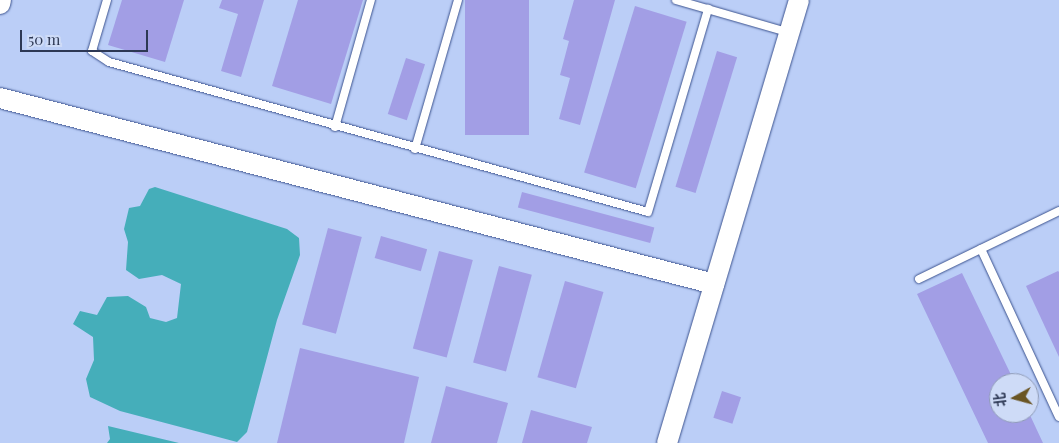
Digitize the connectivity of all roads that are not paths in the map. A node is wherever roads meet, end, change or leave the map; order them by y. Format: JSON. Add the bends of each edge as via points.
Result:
{"nodes":[{"id":1,"x":1,"y":0,"type":"edge"},
{"id":2,"x":107,"y":0,"type":"edge"},
{"id":3,"x":371,"y":0,"type":"edge"},
{"id":4,"x":458,"y":0,"type":"edge"},
{"id":5,"x":676,"y":0,"type":"edge"},
{"id":6,"x":799,"y":0,"type":"edge"},
{"id":7,"x":0,"y":4,"type":"edge"},
{"id":8,"x":708,"y":10,"type":"junction"},
{"id":9,"x":789,"y":33,"type":"junction"},
{"id":10,"x":0,"y":98,"type":"edge"},
{"id":11,"x":335,"y":127,"type":"junction"},
{"id":12,"x":415,"y":149,"type":"junction"},
{"id":13,"x":1059,"y":212,"type":"edge"},
{"id":14,"x":980,"y":249,"type":"junction"},
{"id":15,"x":919,"y":279,"type":"dead end"},
{"id":16,"x":714,"y":284,"type":"junction"},
{"id":17,"x":1059,"y":417,"type":"edge"},
{"id":18,"x":667,"y":443,"type":"edge"}],
"edges":[{"from":1,"to":7,"type":"street"},
{"from":2,"to":11,"type":"lane","via":[[92,51],[109,62]]},
{"from":3,"to":11,"type":"lane"},
{"from":4,"to":12,"type":"lane"},
{"from":5,"to":8,"type":"lane"},
{"from":6,"to":9,"type":"street"},
{"from":8,"to":9,"type":"lane"},
{"from":8,"to":12,"type":"lane","via":[[648,212]]},
{"from":9,"to":16,"type":"street"},
{"from":10,"to":16,"type":"street"},
{"from":11,"to":12,"type":"lane"},
{"from":13,"to":14,"type":"lane"},
{"from":14,"to":15,"type":"lane"},
{"from":14,"to":17,"type":"lane"},
{"from":16,"to":18,"type":"street"}]}
